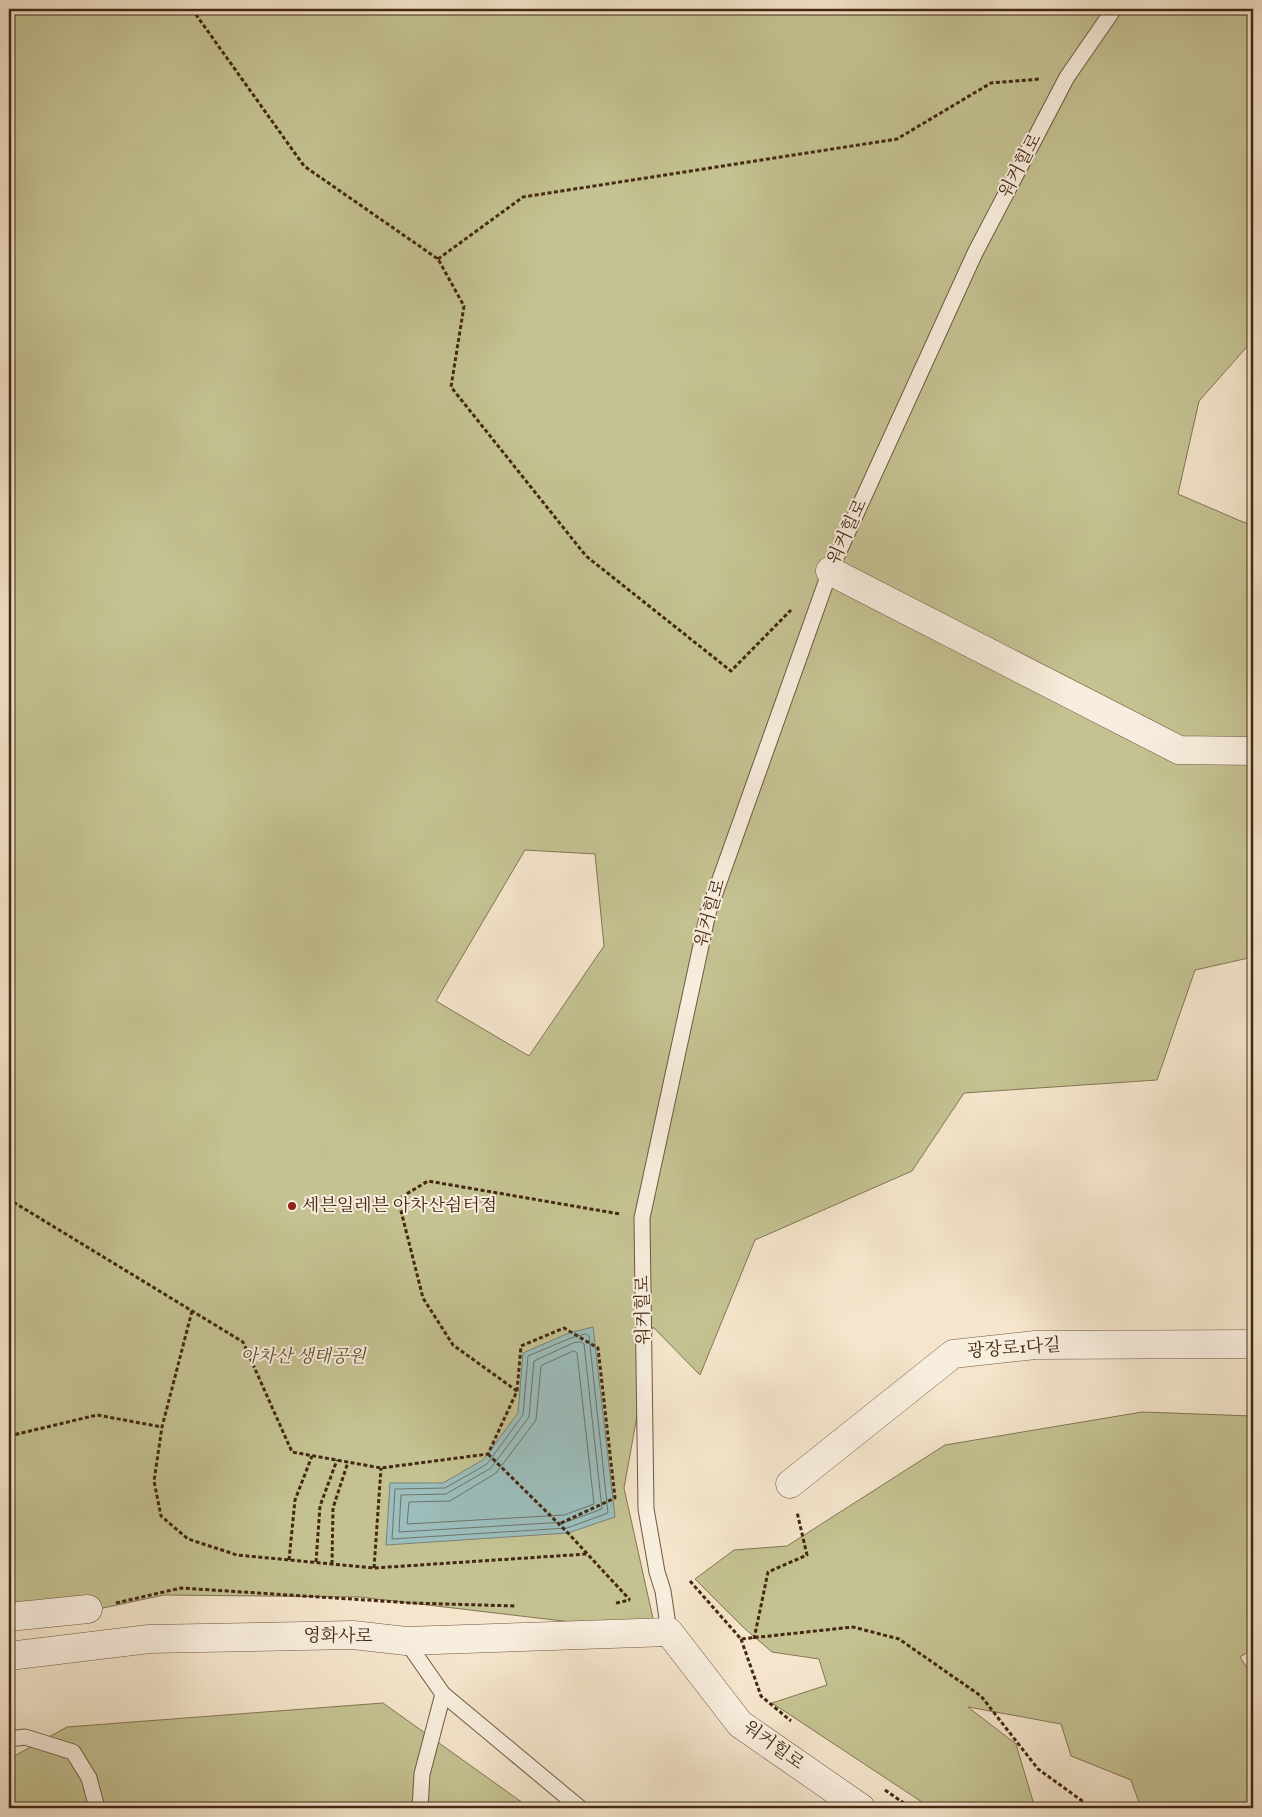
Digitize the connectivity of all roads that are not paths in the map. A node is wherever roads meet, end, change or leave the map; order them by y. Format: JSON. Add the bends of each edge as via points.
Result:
{"nodes":[{"id":1,"x":1114,"y":9,"type":"edge"},
{"id":2,"x":830,"y":571,"type":"junction"},
{"id":3,"x":1253,"y":751,"type":"edge"},
{"id":4,"x":1253,"y":1344,"type":"edge"},
{"id":5,"x":790,"y":1484,"type":"road end"},
{"id":6,"x":88,"y":1609,"type":"road end"},
{"id":7,"x":9,"y":1617,"type":"edge"},
{"id":8,"x":669,"y":1632,"type":"junction"},
{"id":9,"x":406,"y":1641,"type":"junction"},
{"id":10,"x":9,"y":1656,"type":"edge"},
{"id":11,"x":443,"y":1694,"type":"junction"},
{"id":12,"x":9,"y":1739,"type":"edge"},
{"id":13,"x":97,"y":1808,"type":"edge"},
{"id":14,"x":420,"y":1808,"type":"edge"},
{"id":15,"x":580,"y":1808,"type":"edge"},
{"id":16,"x":861,"y":1808,"type":"edge"}],
"edges":[{"from":1,"to":2,"type":"lane","name":"워커힐로","via":[[1067,77],[975,253]]},
{"from":2,"to":3,"type":"street","via":[[1179,750]]},
{"from":2,"to":8,"type":"lane","name":"워커힐로","via":[[708,913],[642,1218],[646,1509],[657,1572],[664,1591]]},
{"from":4,"to":5,"type":"street","name":"광장로1다길","via":[[1035,1345],[952,1354]]},
{"from":6,"to":7,"type":"street"},
{"from":8,"to":9,"type":"street","name":"영화사로"},
{"from":8,"to":16,"type":"street","name":"워커힐로","via":[[740,1724]]},
{"from":9,"to":10,"type":"street","name":"영화사로","via":[[353,1635],[150,1639]]},
{"from":9,"to":11,"type":"lane"},
{"from":11,"to":14,"type":"lane","via":[[422,1774]]},
{"from":11,"to":15,"type":"lane"},
{"from":12,"to":13,"type":"lane","via":[[25,1737],[74,1752],[89,1778]]}]}
